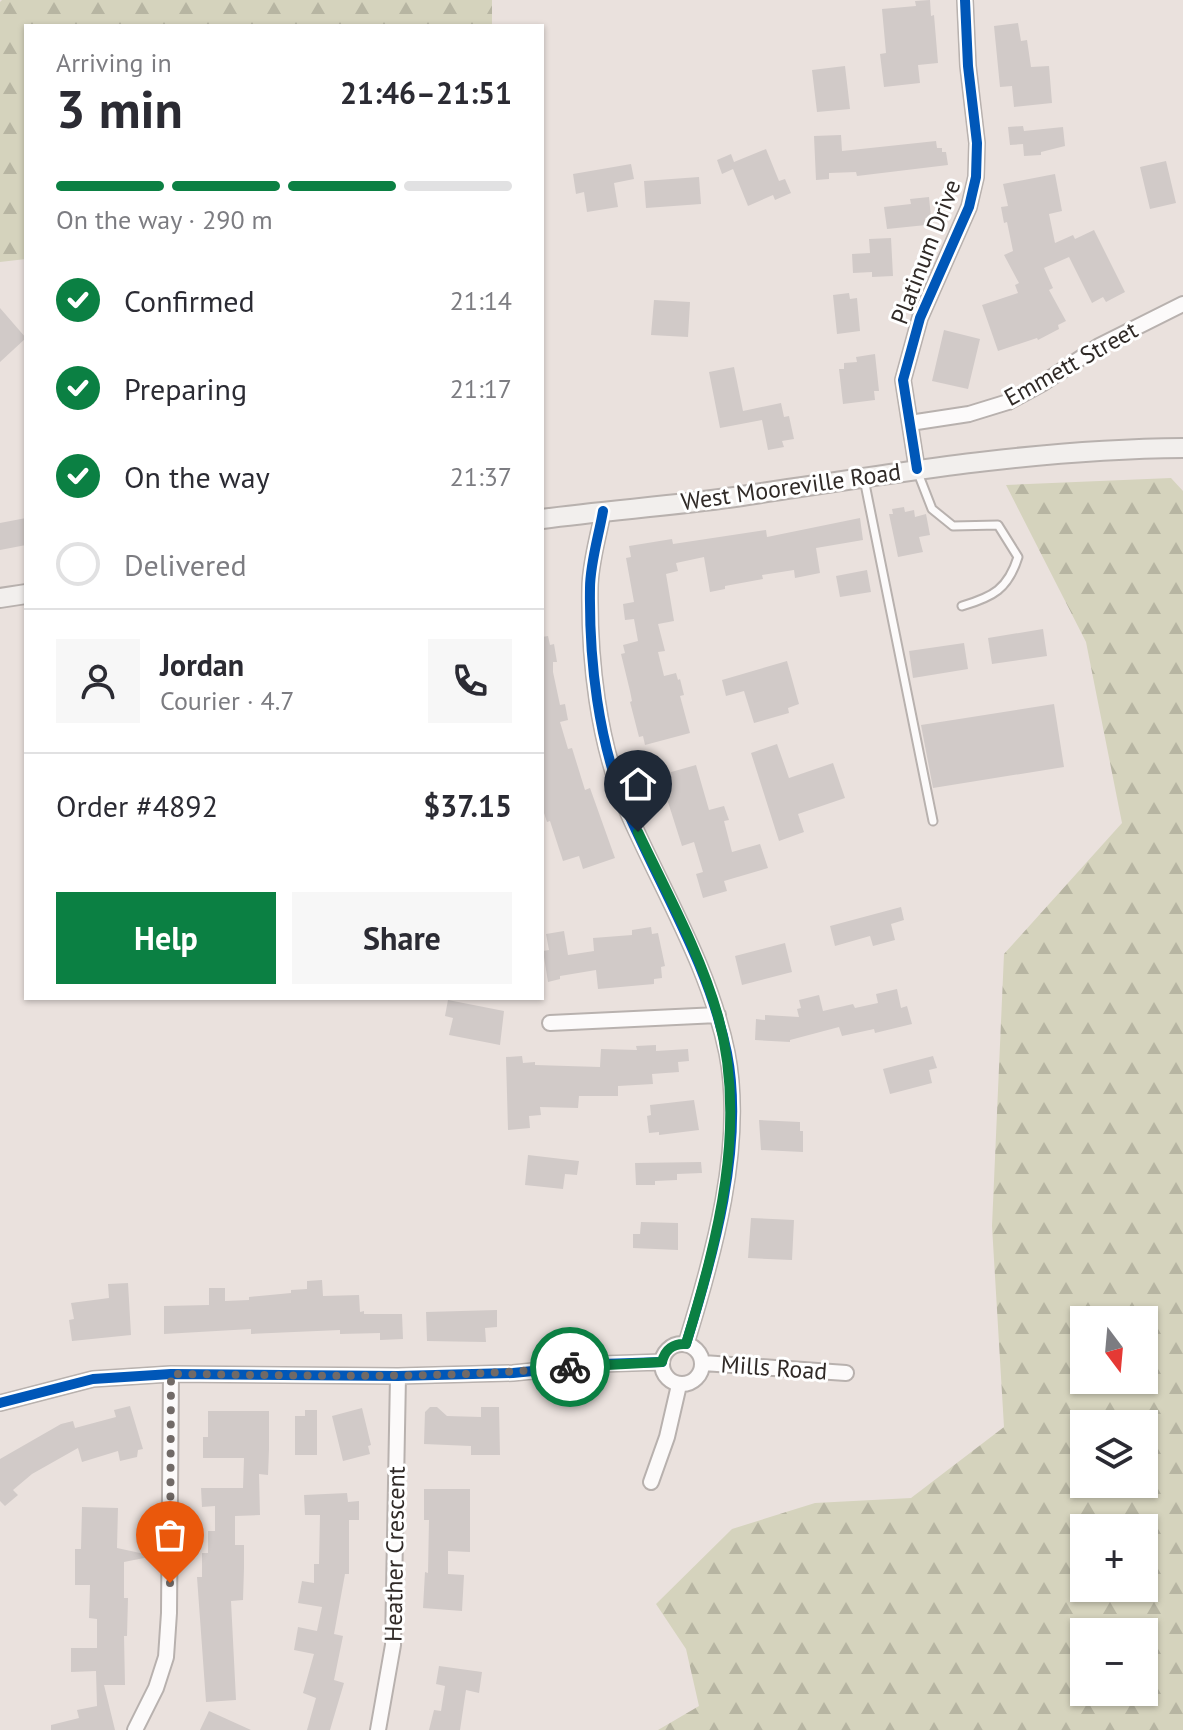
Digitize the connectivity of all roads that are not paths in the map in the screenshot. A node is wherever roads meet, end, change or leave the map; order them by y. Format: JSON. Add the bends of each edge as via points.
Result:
{"nodes":[{"id":1,"x":965,"y":0,"type":"edge"},
{"id":2,"x":1183,"y":304,"type":"edge"},
{"id":3,"x":910,"y":423,"type":"junction"},
{"id":4,"x":1183,"y":448,"type":"edge"},
{"id":5,"x":917,"y":469,"type":"junction"},
{"id":6,"x":864,"y":477,"type":"junction"},
{"id":7,"x":603,"y":511,"type":"junction"},
{"id":8,"x":544,"y":519,"type":"edge"},
{"id":9,"x":24,"y":594,"type":"edge"},
{"id":10,"x":0,"y":598,"type":"edge"},
{"id":11,"x":962,"y":606,"type":"dead end"},
{"id":12,"x":933,"y":821,"type":"dead end"},
{"id":13,"x":718,"y":1015,"type":"junction"},
{"id":14,"x":550,"y":1023,"type":"dead end"},
{"id":15,"x":686,"y":1344,"type":"junction"},
{"id":16,"x":662,"y":1362,"type":"junction"},
{"id":17,"x":703,"y":1363,"type":"junction"},
{"id":18,"x":846,"y":1373,"type":"dead end"},
{"id":19,"x":171,"y":1374,"type":"junction"},
{"id":20,"x":398,"y":1376,"type":"junction"},
{"id":21,"x":679,"y":1385,"type":"junction"},
{"id":22,"x":0,"y":1403,"type":"edge"},
{"id":23,"x":651,"y":1482,"type":"dead end"},
{"id":24,"x":135,"y":1730,"type":"edge"},
{"id":25,"x":378,"y":1730,"type":"edge"}],
"edges":[{"from":1,"to":3,"type":"street","name":"Platinum Drive","via":[[976,177],[903,380]]},
{"from":2,"to":3,"type":"street","name":"Emmett Street","via":[[1099,346],[1008,402]]},
{"from":3,"to":5,"type":"street","name":"Platinum Drive"},
{"from":4,"to":5,"type":"main road","name":"West Mooreville Road","via":[[1116,449]]},
{"from":5,"to":6,"type":"main road","name":"West Mooreville Road"},
{"from":5,"to":11,"type":"lane","via":[[932,509],[953,526],[998,525],[1018,557],[1013,575],[991,597]]},
{"from":6,"to":7,"type":"main road","name":"West Mooreville Road"},
{"from":6,"to":12,"type":"lane"},
{"from":7,"to":8,"type":"main road","name":"West Mooreville Road"},
{"from":7,"to":13,"type":"street","via":[[590,585],[594,667],[607,748],[625,806]]},
{"from":9,"to":10,"type":"main road"},
{"from":13,"to":14,"type":"street"},
{"from":13,"to":15,"type":"street","via":[[731,1084],[730,1131],[722,1208]]},
{"from":15,"to":16,"type":"street","via":[[673,1346]]},
{"from":15,"to":17,"type":"street","via":[[698,1351]]},
{"from":16,"to":20,"type":"street"},
{"from":16,"to":21,"type":"street","via":[[668,1379]]},
{"from":17,"to":18,"type":"street","name":"Mills Road"},
{"from":17,"to":21,"type":"street","via":[[696,1380]]},
{"from":19,"to":20,"type":"street"},
{"from":19,"to":22,"type":"street","via":[[93,1379]]},
{"from":19,"to":24,"type":"street","via":[[166,1657]]},
{"from":20,"to":25,"type":"street","name":"Heather Crescent","via":[[393,1645]]},
{"from":21,"to":23,"type":"street"}]}
